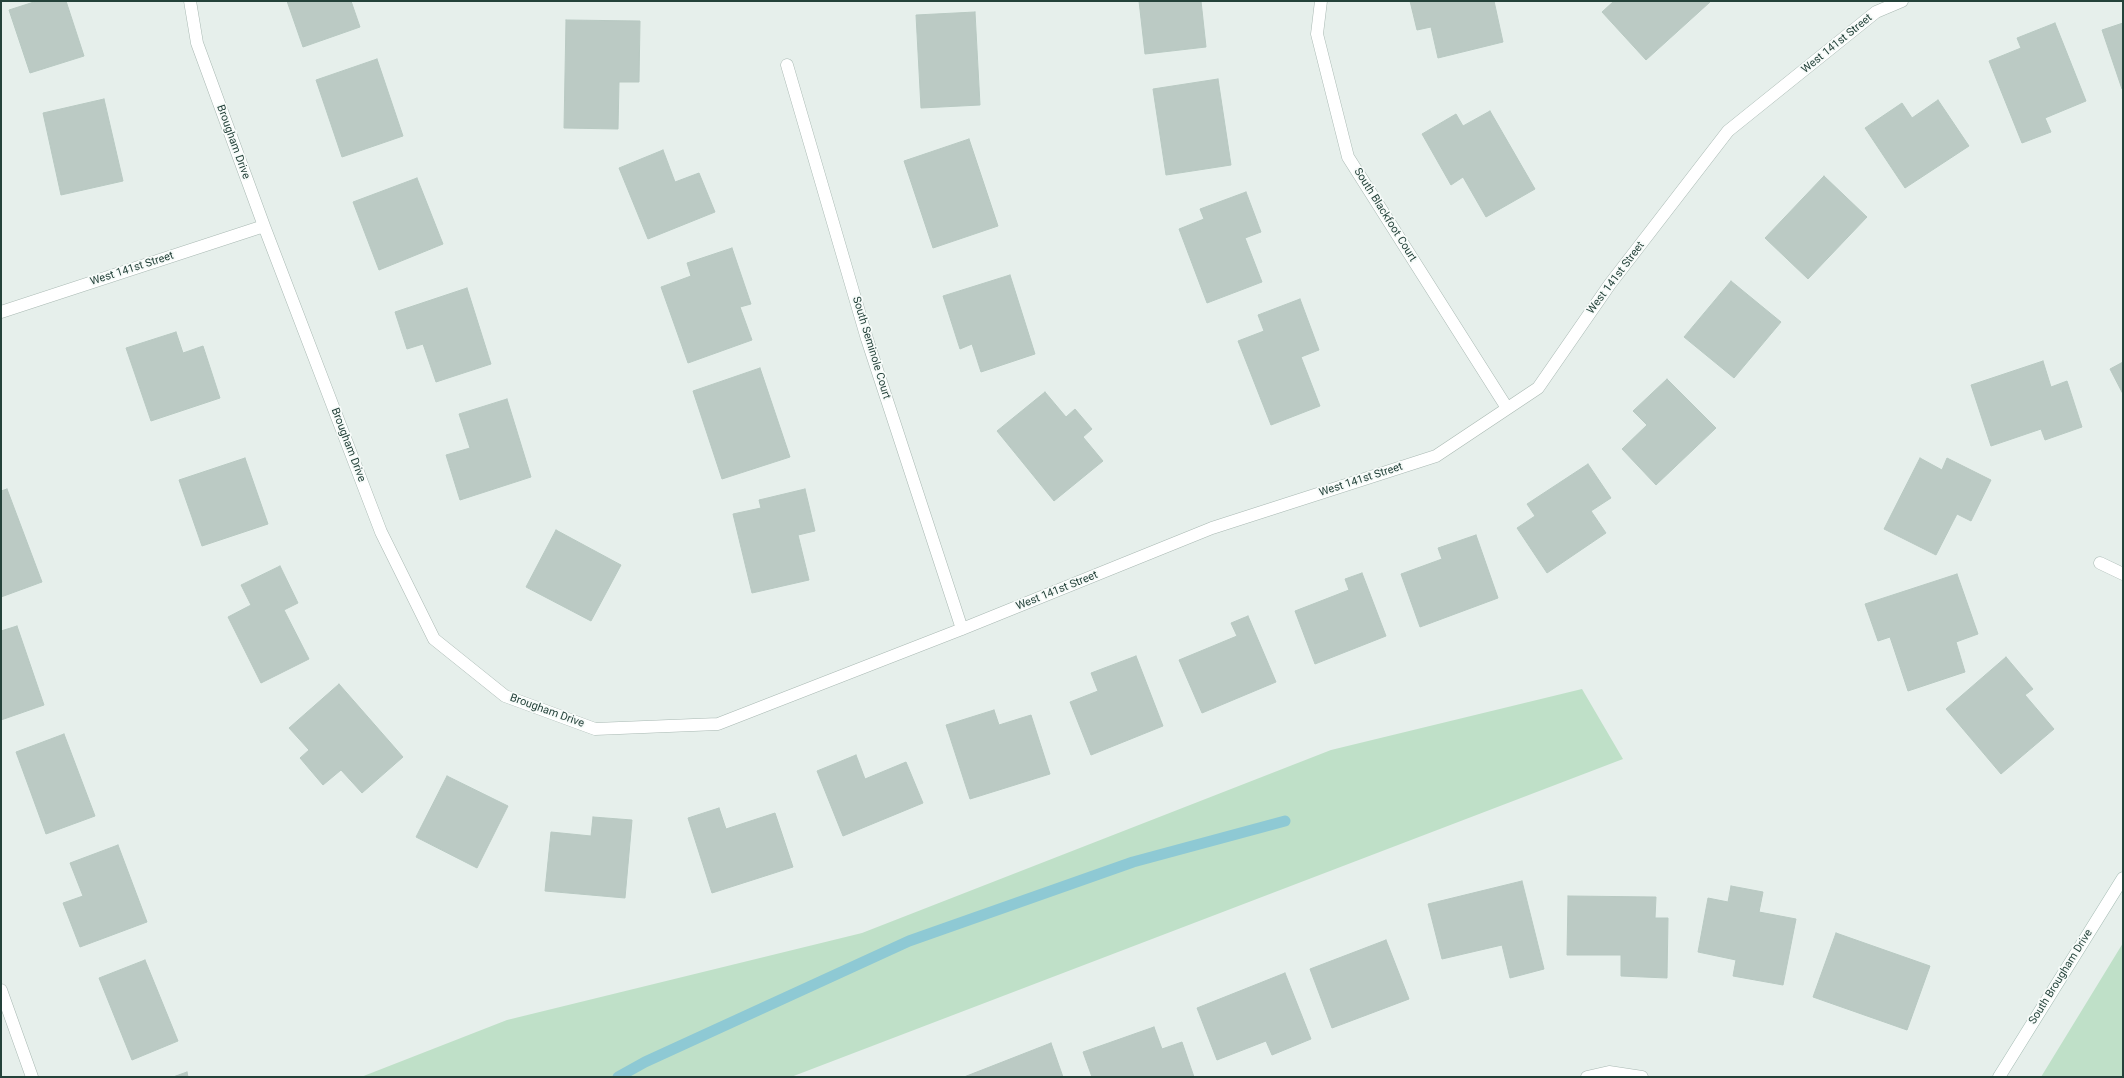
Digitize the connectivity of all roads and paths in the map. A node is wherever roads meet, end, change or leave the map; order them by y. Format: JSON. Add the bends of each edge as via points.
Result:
{"nodes":[{"id":1,"x":190,"y":1,"type":"edge"},
{"id":2,"x":1321,"y":1,"type":"edge"},
{"id":3,"x":1902,"y":1,"type":"edge"},
{"id":4,"x":787,"y":65,"type":"dead end"},
{"id":5,"x":264,"y":226,"type":"junction"},
{"id":6,"x":1,"y":312,"type":"edge"},
{"id":7,"x":1507,"y":408,"type":"junction"},
{"id":8,"x":2100,"y":563,"type":"dead end"},
{"id":9,"x":2123,"y":574,"type":"edge"},
{"id":10,"x":962,"y":629,"type":"junction"},
{"id":11,"x":668,"y":726,"type":"joint"},
{"id":12,"x":2123,"y":878,"type":"edge"},
{"id":13,"x":1,"y":990,"type":"edge"},
{"id":14,"x":32,"y":1077,"type":"edge"},
{"id":15,"x":1587,"y":1077,"type":"edge"},
{"id":16,"x":1642,"y":1077,"type":"edge"},
{"id":17,"x":1999,"y":1077,"type":"edge"}],
"edges":[{"from":1,"to":5,"type":"street","name":"Brougham Drive","via":[[196,44]]},
{"from":2,"to":7,"type":"street","name":"South Blackfoot Court","via":[[1317,34],[1348,157]]},
{"from":3,"to":7,"type":"street","name":"West 141st Street","via":[[1876,12],[1728,131],[1610,284],[1538,388]]},
{"from":4,"to":10,"type":"street","name":"South Seminole Court","via":[[868,339]]},
{"from":5,"to":6,"type":"street","name":"West 141st Street"},
{"from":5,"to":11,"type":"street","name":"Brougham Drive","via":[[381,532],[434,639],[506,696],[595,728]]},
{"from":7,"to":10,"type":"street","name":"West 141st Street","via":[[1436,456],[1212,528]]},
{"from":8,"to":9,"type":"street"},
{"from":10,"to":11,"type":"street","name":"West 141st Street","via":[[718,724]]},
{"from":12,"to":17,"type":"street","name":"South Brougham Drive"},
{"from":13,"to":14,"type":"street"},
{"from":15,"to":16,"type":"street","via":[[1609,1072]]}]}
